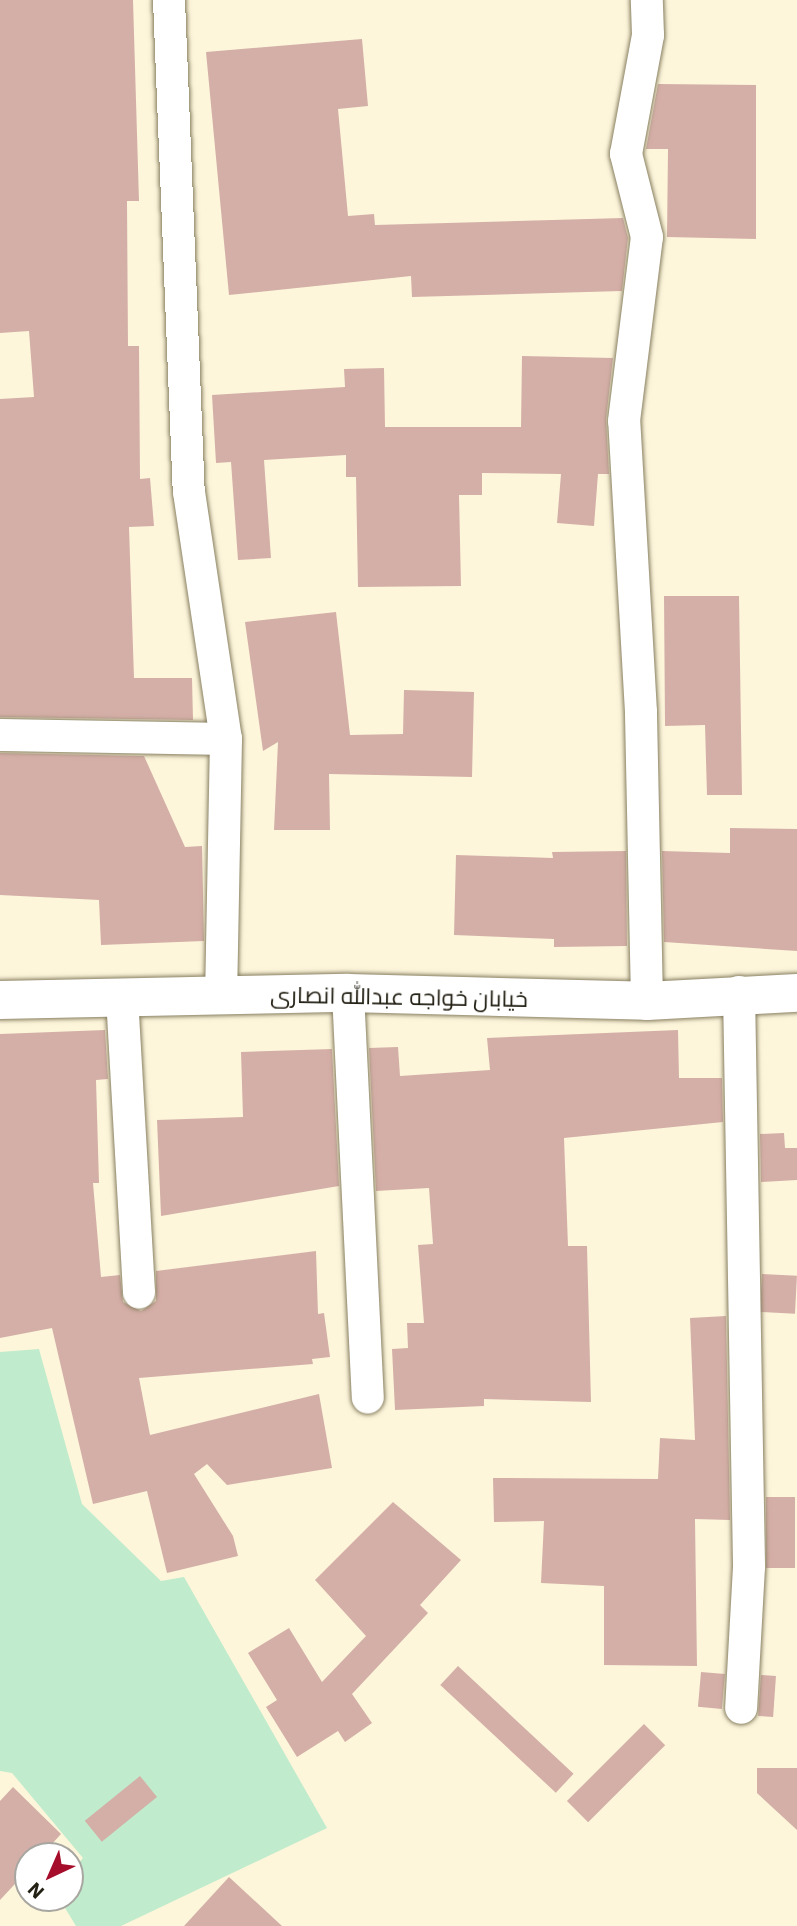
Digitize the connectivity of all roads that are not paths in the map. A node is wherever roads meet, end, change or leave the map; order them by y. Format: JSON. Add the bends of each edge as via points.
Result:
{"nodes":[{"id":1,"x":169,"y":0,"type":"edge"},
{"id":2,"x":647,"y":0,"type":"edge"},
{"id":3,"x":0,"y":735,"type":"edge"},
{"id":4,"x":226,"y":739,"type":"junction"},
{"id":5,"x":738,"y":992,"type":"junction"},
{"id":6,"x":348,"y":993,"type":"junction"},
{"id":7,"x":797,"y":993,"type":"edge"},
{"id":8,"x":221,"y":995,"type":"junction"},
{"id":9,"x":122,"y":996,"type":"junction"},
{"id":10,"x":0,"y":1000,"type":"edge"},
{"id":11,"x":647,"y":1001,"type":"junction"},
{"id":12,"x":139,"y":1293,"type":"dead end"},
{"id":13,"x":368,"y":1398,"type":"dead end"},
{"id":14,"x":741,"y":1708,"type":"dead end"}],
"edges":[{"from":1,"to":4,"type":"street","via":[[189,492]]},
{"from":2,"to":11,"type":"street","via":[[648,35],[626,154],[647,237],[624,421],[641,712]]},
{"from":3,"to":4,"type":"street"},
{"from":4,"to":8,"type":"street"},
{"from":5,"to":7,"type":"street","name":"خیابان خواجه عبدالله انصاری"},
{"from":5,"to":11,"type":"street","name":"خیابان خواجه عبدالله انصاری"},
{"from":5,"to":14,"type":"street","via":[[749,1567]]},
{"from":6,"to":8,"type":"street","name":"خیابان خواجه عبدالله انصاری"},
{"from":6,"to":11,"type":"street","name":"خیابان خواجه عبدالله انصاری"},
{"from":6,"to":13,"type":"street"},
{"from":8,"to":9,"type":"street","name":"خیابان خواجه عبدالله انصاری"},
{"from":9,"to":10,"type":"street","name":"خیابان خواجه عبدالله انصاری"},
{"from":9,"to":12,"type":"street"}]}
